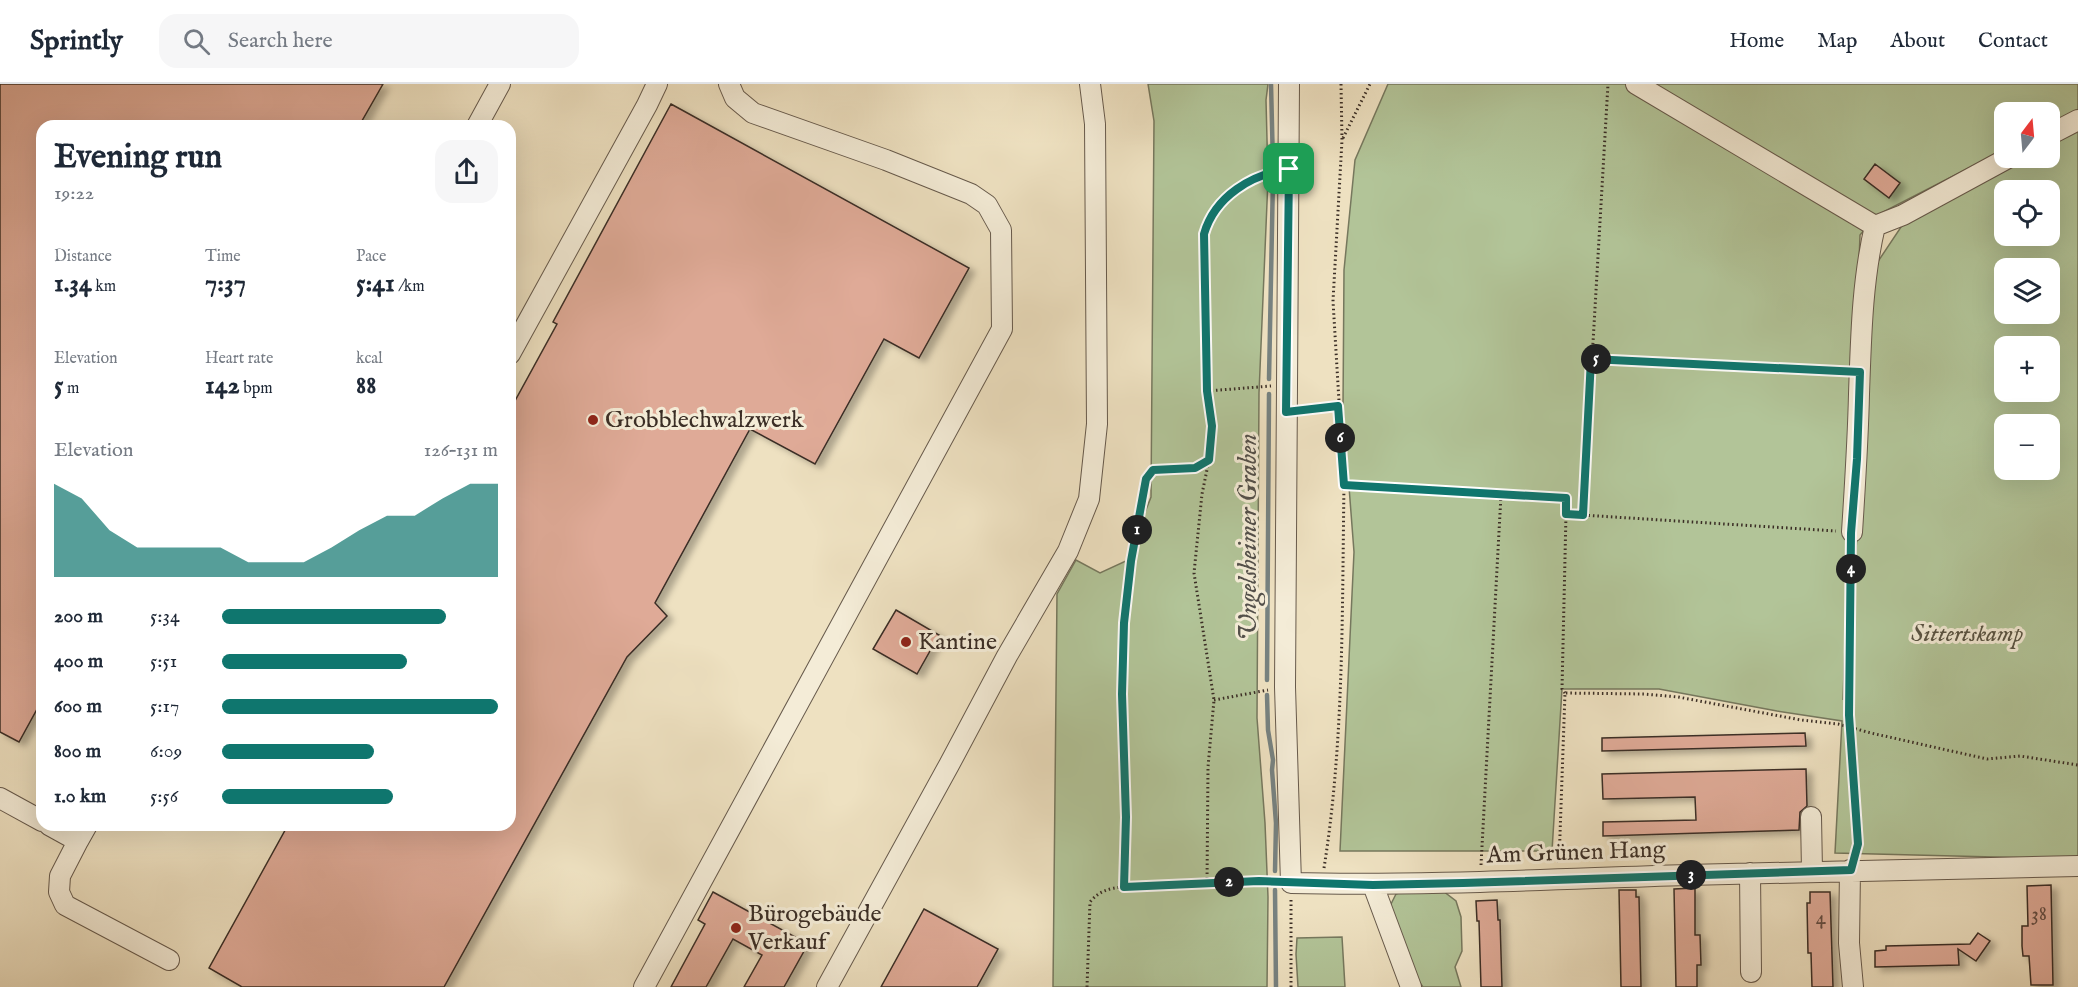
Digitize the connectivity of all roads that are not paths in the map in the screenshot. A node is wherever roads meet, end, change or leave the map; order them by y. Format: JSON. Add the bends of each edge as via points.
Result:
{"nodes":[{"id":1,"x":500,"y":84,"type":"edge"},
{"id":2,"x":657,"y":84,"type":"edge"},
{"id":3,"x":729,"y":84,"type":"edge"},
{"id":4,"x":1090,"y":84,"type":"edge"},
{"id":5,"x":1289,"y":84,"type":"edge"},
{"id":6,"x":1636,"y":84,"type":"edge"},
{"id":7,"x":480,"y":120,"type":"edge"},
{"id":8,"x":2078,"y":120,"type":"edge"},
{"id":9,"x":2060,"y":129,"type":"edge"},
{"id":10,"x":1994,"y":166,"type":"edge"},
{"id":11,"x":1875,"y":225,"type":"junction"},
{"id":12,"x":516,"y":343,"type":"edge"},
{"id":13,"x":1852,"y":532,"type":"road end"},
{"id":14,"x":0,"y":798,"type":"edge"},
{"id":15,"x":1811,"y":817,"type":"dead end"},
{"id":16,"x":36,"y":818,"type":"edge"},
{"id":17,"x":83,"y":833,"type":"edge"},
{"id":18,"x":2078,"y":866,"type":"edge"},
{"id":19,"x":1851,"y":870,"type":"junction"},
{"id":20,"x":1812,"y":871,"type":"junction"},
{"id":21,"x":1750,"y":873,"type":"junction"},
{"id":22,"x":1373,"y":885,"type":"junction"},
{"id":23,"x":169,"y":960,"type":"dead end"},
{"id":24,"x":1751,"y":972,"type":"dead end"},
{"id":25,"x":644,"y":987,"type":"edge"},
{"id":26,"x":826,"y":987,"type":"edge"},
{"id":27,"x":1411,"y":987,"type":"edge"},
{"id":28,"x":1853,"y":987,"type":"edge"}],
"edges":[{"from":1,"to":7,"type":"street"},
{"from":2,"to":12,"type":"street"},
{"from":3,"to":25,"type":"street","via":[[735,98],[753,113],[886,160],[971,194],[987,205],[1001,230],[1002,329]]},
{"from":4,"to":26,"type":"street","via":[[1095,124],[1097,424],[1089,499],[1068,551]]},
{"from":5,"to":22,"type":"street","name":"Am Grünen Hang","via":[[1285,687],[1292,883]]},
{"from":6,"to":11,"type":"street"},
{"from":8,"to":9,"type":"street"},
{"from":10,"to":11,"type":"street","via":[[1903,215]]},
{"from":11,"to":13,"type":"street","via":[[1867,259]]},
{"from":14,"to":16,"type":"street"},
{"from":15,"to":20,"type":"street"},
{"from":17,"to":23,"type":"street","via":[[60,876],[59,892],[65,905]]},
{"from":18,"to":19,"type":"street","name":"Am Grünen Hang"},
{"from":19,"to":20,"type":"street","name":"Am Grünen Hang"},
{"from":19,"to":28,"type":"street","via":[[1849,943]]},
{"from":20,"to":21,"type":"street","name":"Am Grünen Hang"},
{"from":21,"to":22,"type":"street","name":"Am Grünen Hang"},
{"from":21,"to":24,"type":"street"},
{"from":22,"to":27,"type":"street"}]}
